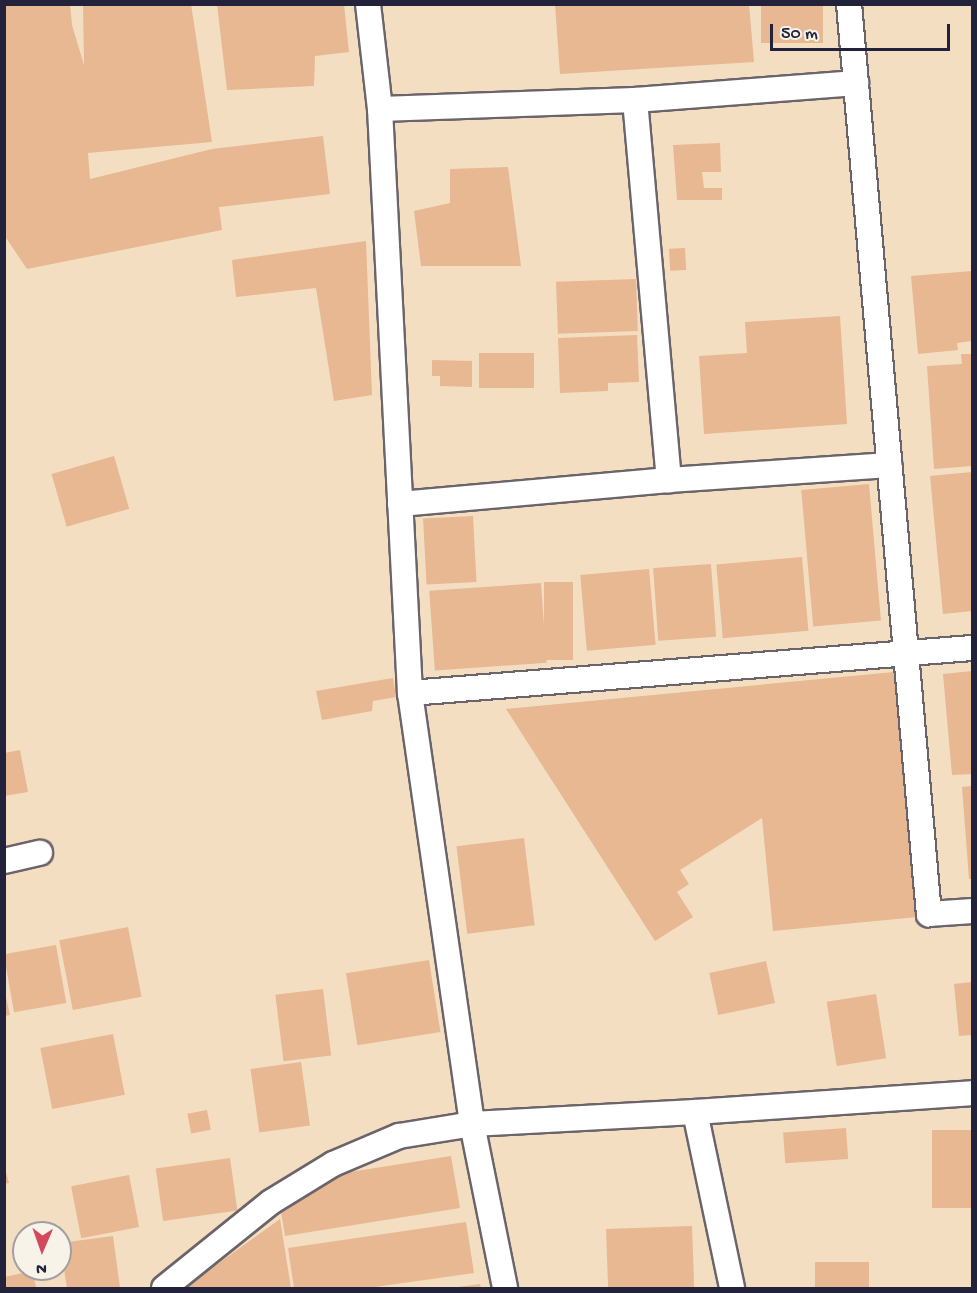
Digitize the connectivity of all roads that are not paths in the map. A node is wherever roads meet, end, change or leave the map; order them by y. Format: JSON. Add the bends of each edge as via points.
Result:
{"nodes":[{"id":1,"x":368,"y":4,"type":"edge"},
{"id":2,"x":849,"y":4,"type":"edge"},
{"id":3,"x":856,"y":83,"type":"junction"},
{"id":4,"x":635,"y":100,"type":"junction"},
{"id":5,"x":380,"y":109,"type":"junction"},
{"id":6,"x":889,"y":465,"type":"junction"},
{"id":7,"x":669,"y":480,"type":"junction"},
{"id":8,"x":400,"y":504,"type":"junction"},
{"id":9,"x":972,"y":648,"type":"edge"},
{"id":10,"x":906,"y":652,"type":"junction"},
{"id":11,"x":410,"y":693,"type":"junction"},
{"id":12,"x":40,"y":853,"type":"dead end"},
{"id":13,"x":4,"y":861,"type":"edge"},
{"id":14,"x":972,"y":911,"type":"edge"},
{"id":15,"x":972,"y":1093,"type":"edge"},
{"id":16,"x":695,"y":1112,"type":"junction"},
{"id":17,"x":472,"y":1124,"type":"junction"},
{"id":18,"x":164,"y":1288,"type":"edge"},
{"id":19,"x":505,"y":1288,"type":"edge"},
{"id":20,"x":732,"y":1288,"type":"edge"}],
"edges":[{"from":1,"to":5,"type":"street"},
{"from":2,"to":3,"type":"street"},
{"from":3,"to":4,"type":"street"},
{"from":3,"to":6,"type":"street"},
{"from":4,"to":5,"type":"street"},
{"from":4,"to":7,"type":"street"},
{"from":5,"to":8,"type":"street"},
{"from":6,"to":7,"type":"street"},
{"from":6,"to":10,"type":"street"},
{"from":7,"to":8,"type":"street"},
{"from":8,"to":11,"type":"street"},
{"from":9,"to":10,"type":"street"},
{"from":10,"to":11,"type":"street"},
{"from":10,"to":14,"type":"street","via":[[929,914]]},
{"from":11,"to":17,"type":"street"},
{"from":12,"to":13,"type":"street"},
{"from":15,"to":16,"type":"street"},
{"from":16,"to":17,"type":"street"},
{"from":16,"to":20,"type":"street"},
{"from":17,"to":18,"type":"street","via":[[399,1136],[333,1164],[271,1202]]},
{"from":17,"to":19,"type":"street"}]}
